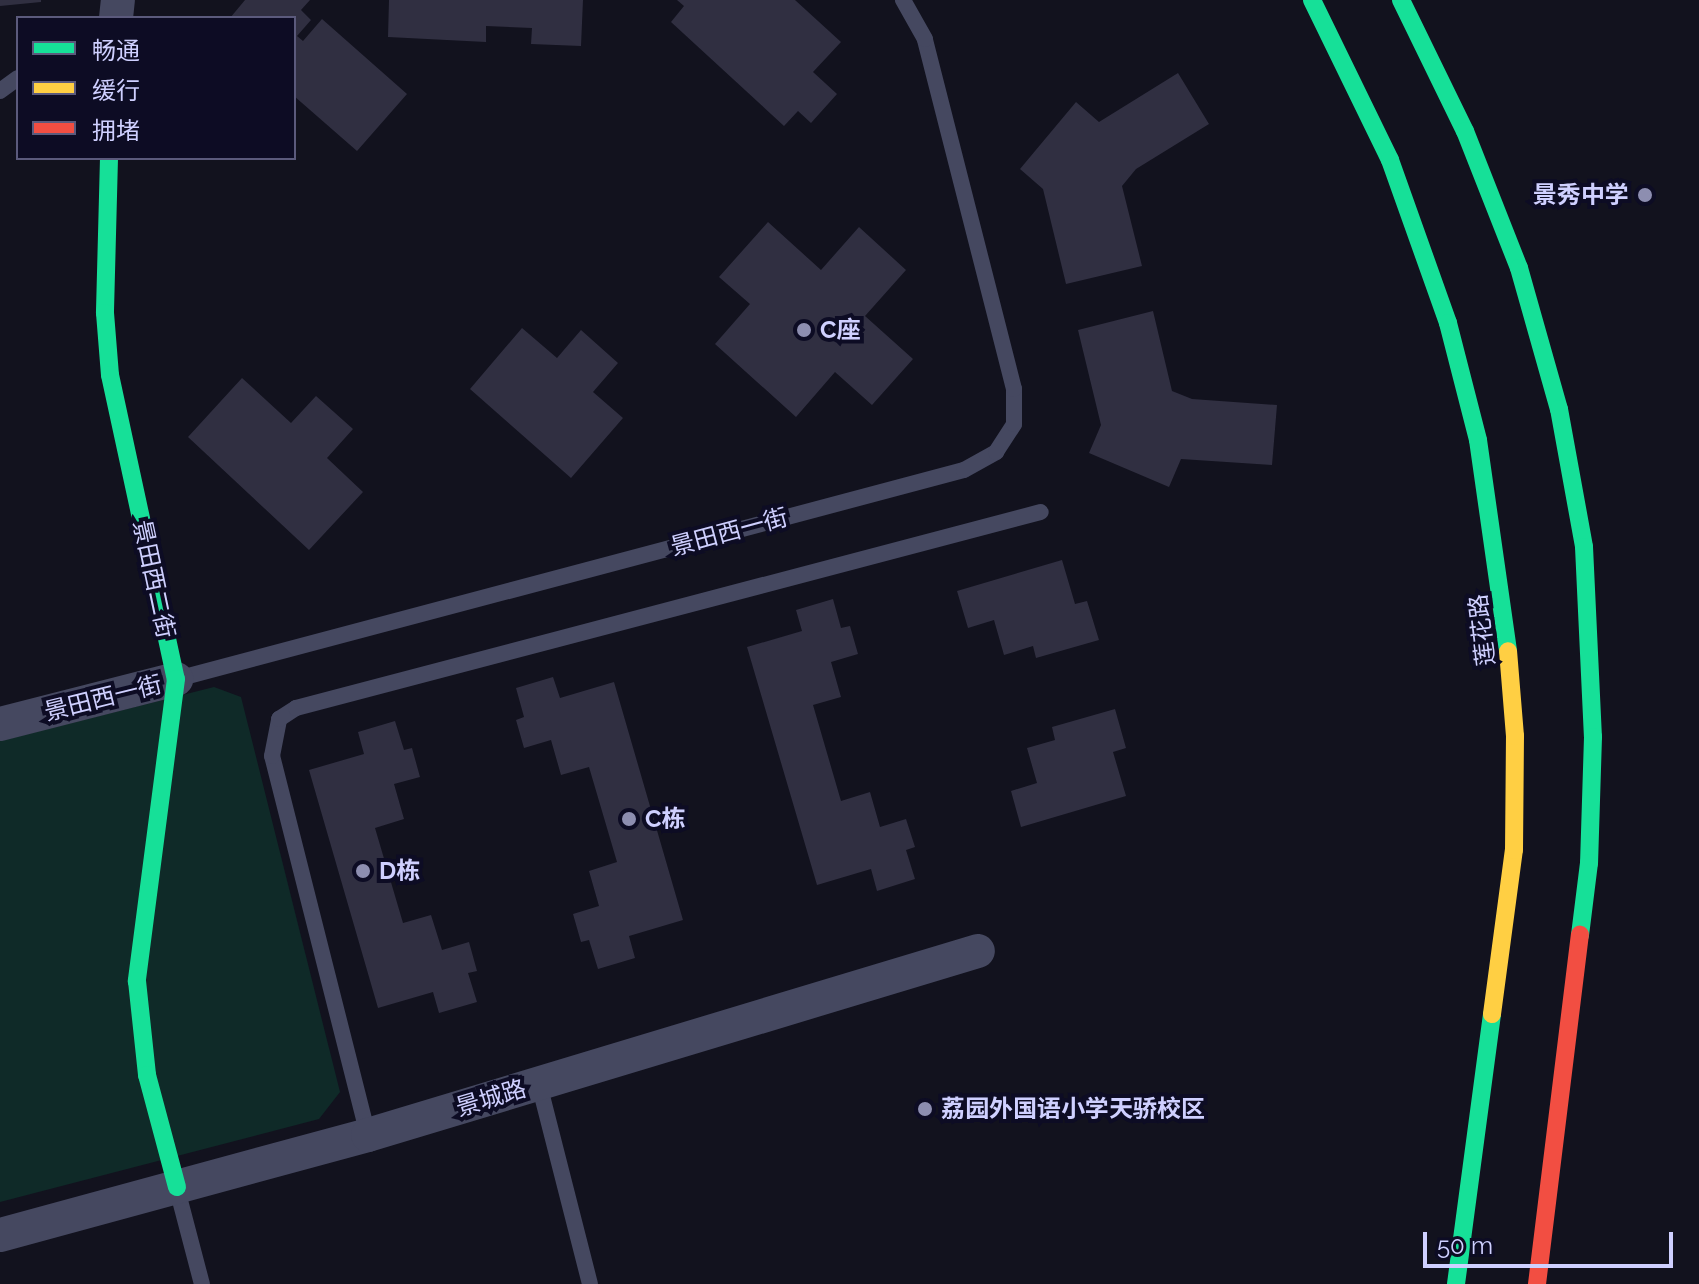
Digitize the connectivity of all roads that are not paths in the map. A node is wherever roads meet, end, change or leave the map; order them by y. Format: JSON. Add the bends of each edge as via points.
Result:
{"nodes":[{"id":1,"x":903,"y":0,"type":"edge"},
{"id":2,"x":1312,"y":0,"type":"edge"},
{"id":3,"x":1401,"y":0,"type":"edge"},
{"id":4,"x":109,"y":160,"type":"edge"},
{"id":5,"x":1041,"y":512,"type":"dead end"},
{"id":6,"x":176,"y":679,"type":"junction"},
{"id":7,"x":0,"y":724,"type":"edge"},
{"id":8,"x":978,"y":951,"type":"dead end"},
{"id":9,"x":539,"y":1084,"type":"junction"},
{"id":10,"x":368,"y":1135,"type":"junction"},
{"id":11,"x":177,"y":1187,"type":"junction"},
{"id":12,"x":0,"y":1235,"type":"edge"},
{"id":13,"x":202,"y":1284,"type":"edge"},
{"id":14,"x":590,"y":1284,"type":"edge"},
{"id":15,"x":1456,"y":1284,"type":"edge"},
{"id":16,"x":1537,"y":1284,"type":"edge"}],
"edges":[{"from":1,"to":6,"type":"lane","name":"景田西一街","via":[[925,39],[1014,389],[1014,424],[996,452],[964,470]]},
{"from":2,"to":15,"type":"main road","name":"莲花路","via":[[1390,160],[1444,310],[1478,440],[1505,612],[1515,736],[1514,850]]},
{"from":3,"to":16,"type":"main road","via":[[1465,131],[1519,268],[1559,409],[1585,562],[1593,737],[1589,863]]},
{"from":4,"to":6,"type":"main road","name":"景田西二街","via":[[108,360]]},
{"from":5,"to":10,"type":"lane","via":[[296,708],[279,719],[272,756]]},
{"from":6,"to":7,"type":"street","name":"景田西一街"},
{"from":6,"to":11,"type":"main road","name":"景田西二街","via":[[137,981],[147,1075]]},
{"from":8,"to":9,"type":"street","name":"景城路"},
{"from":9,"to":10,"type":"street","name":"景城路"},
{"from":9,"to":14,"type":"lane"},
{"from":10,"to":11,"type":"street","name":"景城路"},
{"from":11,"to":12,"type":"street","name":"景城路"},
{"from":11,"to":13,"type":"lane"}]}
